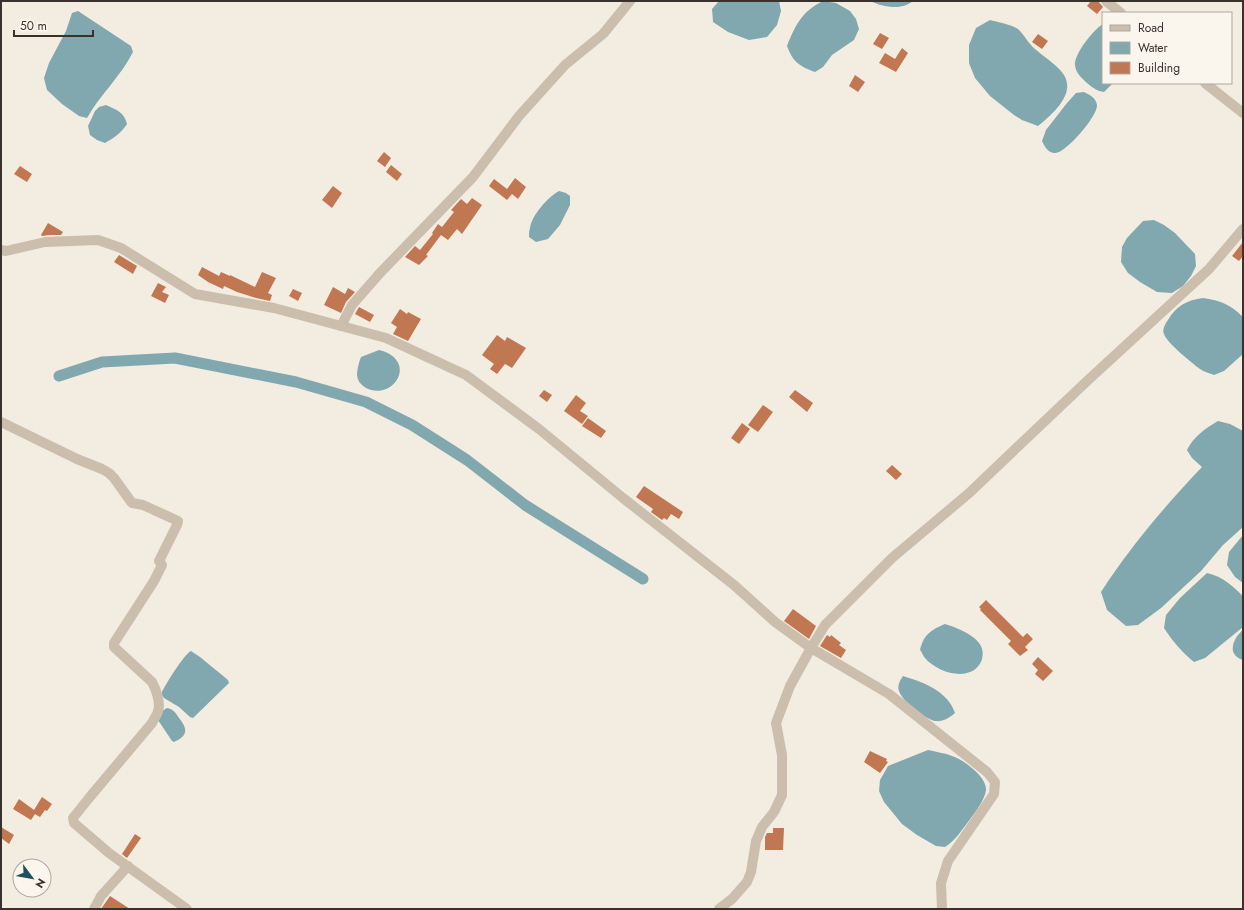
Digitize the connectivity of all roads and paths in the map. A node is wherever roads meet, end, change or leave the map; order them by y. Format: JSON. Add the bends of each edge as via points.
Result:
{"nodes":[{"id":1,"x":630,"y":1,"type":"edge"},
{"id":2,"x":1106,"y":1,"type":"edge"},
{"id":3,"x":1120,"y":12,"type":"edge"},
{"id":4,"x":1206,"y":84,"type":"edge"},
{"id":5,"x":1243,"y":113,"type":"edge"},
{"id":6,"x":1243,"y":229,"type":"edge"},
{"id":7,"x":1,"y":250,"type":"edge"},
{"id":8,"x":341,"y":326,"type":"junction"},
{"id":9,"x":1,"y":422,"type":"edge"},
{"id":10,"x":811,"y":648,"type":"junction"},
{"id":11,"x":128,"y":866,"type":"junction"},
{"id":12,"x":94,"y":909,"type":"edge"},
{"id":13,"x":187,"y":909,"type":"edge"},
{"id":14,"x":719,"y":909,"type":"edge"},
{"id":15,"x":942,"y":909,"type":"edge"}],
"edges":[{"from":1,"to":8,"type":"street","via":[[603,34],[565,65],[519,116],[473,177],[352,305]]},
{"from":2,"to":3,"type":"street"},
{"from":4,"to":5,"type":"street"},
{"from":6,"to":10,"type":"street","via":[[1209,269],[968,494],[892,558],[825,625]]},
{"from":7,"to":8,"type":"street","via":[[45,242],[98,240],[121,248],[195,294],[274,308]]},
{"from":8,"to":10,"type":"street","via":[[386,338],[466,375],[539,429],[734,585],[775,622]]},
{"from":9,"to":11,"type":"street","via":[[102,469],[114,478],[132,503],[143,504],[178,521],[158,561],[162,565],[154,581],[114,643],[114,647],[152,682],[160,706],[158,712],[152,723],[73,818],[74,823]]},
{"from":10,"to":14,"type":"street","via":[[790,686],[776,723],[782,755],[782,795],[756,841],[747,882]]},
{"from":10,"to":15,"type":"street","via":[[889,694],[987,772],[995,782],[994,794],[948,861],[941,883]]},
{"from":11,"to":12,"type":"street","via":[[101,896]]},
{"from":11,"to":13,"type":"street"}]}
